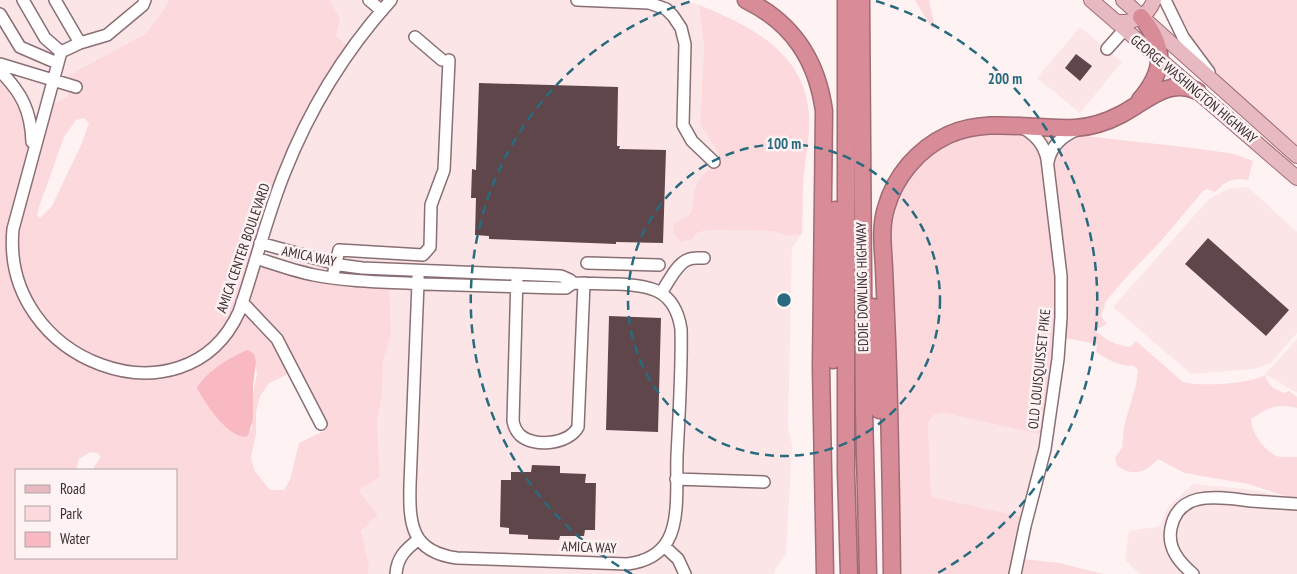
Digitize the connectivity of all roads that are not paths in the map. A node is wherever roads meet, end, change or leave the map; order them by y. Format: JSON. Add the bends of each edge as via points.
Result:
{"nodes":[{"id":1,"x":23,"y":0,"type":"edge"},
{"id":2,"x":55,"y":0,"type":"edge"},
{"id":3,"x":145,"y":0,"type":"edge"},
{"id":4,"x":369,"y":0,"type":"edge"},
{"id":5,"x":391,"y":0,"type":"edge"},
{"id":6,"x":578,"y":0,"type":"edge"},
{"id":7,"x":746,"y":0,"type":"edge"},
{"id":8,"x":851,"y":0,"type":"edge"},
{"id":9,"x":1091,"y":0,"type":"edge"},
{"id":10,"x":1122,"y":0,"type":"edge"},
{"id":11,"x":1154,"y":0,"type":"edge"},
{"id":12,"x":1165,"y":0,"type":"edge"},
{"id":13,"x":382,"y":11,"type":"junction"},
{"id":14,"x":0,"y":14,"type":"edge"},
{"id":15,"x":1142,"y":17,"type":"junction"},
{"id":16,"x":1120,"y":26,"type":"junction"},
{"id":17,"x":416,"y":37,"type":"dead end"},
{"id":18,"x":80,"y":44,"type":"junction"},
{"id":19,"x":1107,"y":49,"type":"dead end"},
{"id":20,"x":59,"y":58,"type":"junction"},
{"id":21,"x":1160,"y":60,"type":"junction"},
{"id":22,"x":0,"y":64,"type":"edge"},
{"id":23,"x":0,"y":71,"type":"edge"},
{"id":24,"x":52,"y":81,"type":"junction"},
{"id":25,"x":76,"y":87,"type":"dead end"},
{"id":26,"x":1197,"y":92,"type":"junction"},
{"id":27,"x":1227,"y":95,"type":"junction"},
{"id":28,"x":1130,"y":110,"type":"junction"},
{"id":29,"x":1020,"y":126,"type":"junction"},
{"id":30,"x":1085,"y":127,"type":"junction"},
{"id":31,"x":1297,"y":156,"type":"edge"},
{"id":32,"x":32,"y":157,"type":"junction"},
{"id":33,"x":714,"y":162,"type":"dead end"},
{"id":34,"x":1048,"y":164,"type":"junction"},
{"id":35,"x":862,"y":168,"type":"junction"},
{"id":36,"x":1297,"y":178,"type":"edge"},
{"id":37,"x":260,"y":243,"type":"junction"},
{"id":38,"x":256,"y":258,"type":"junction"},
{"id":39,"x":704,"y":258,"type":"dead end"},
{"id":40,"x":587,"y":263,"type":"dead end"},
{"id":41,"x":335,"y":264,"type":"junction"},
{"id":42,"x":634,"y":264,"type":"junction"},
{"id":43,"x":659,"y":265,"type":"dead end"},
{"id":44,"x":517,"y":275,"type":"junction"},
{"id":45,"x":333,"y":277,"type":"junction"},
{"id":46,"x":418,"y":277,"type":"junction"},
{"id":47,"x":579,"y":283,"type":"junction"},
{"id":48,"x":633,"y":285,"type":"junction"},
{"id":49,"x":517,"y":287,"type":"junction"},
{"id":50,"x":661,"y":293,"type":"junction"},
{"id":51,"x":242,"y":302,"type":"junction"},
{"id":52,"x":321,"y":424,"type":"dead end"},
{"id":53,"x":676,"y":479,"type":"junction"},
{"id":54,"x":764,"y":482,"type":"dead end"},
{"id":55,"x":1297,"y":504,"type":"edge"},
{"id":56,"x":419,"y":539,"type":"junction"},
{"id":57,"x":664,"y":546,"type":"junction"},
{"id":58,"x":396,"y":574,"type":"edge"},
{"id":59,"x":684,"y":574,"type":"edge"},
{"id":60,"x":825,"y":574,"type":"edge"},
{"id":61,"x":830,"y":574,"type":"edge"},
{"id":62,"x":849,"y":574,"type":"edge"},
{"id":63,"x":868,"y":574,"type":"edge"},
{"id":64,"x":890,"y":574,"type":"edge"},
{"id":65,"x":1015,"y":574,"type":"edge"},
{"id":66,"x":1193,"y":574,"type":"edge"}],
"edges":[{"from":1,"to":20,"type":"street"},
{"from":2,"to":18,"type":"street"},
{"from":3,"to":18,"type":"street","via":[[107,35]]},
{"from":4,"to":13,"type":"street"},
{"from":5,"to":13,"type":"street","name":"AMICA CENTER BOULEVARD"},
{"from":6,"to":33,"type":"street","via":[[649,3],[666,9],[673,16],[681,28],[685,44],[683,125],[692,141]]},
{"from":7,"to":60,"type":"highway","via":[[778,21],[801,45],[816,76],[824,111],[821,376]]},
{"from":8,"to":35,"type":"highway","name":"EDDIE DOWLING HIGHWAY"},
{"from":8,"to":61,"type":"highway","via":[[842,24],[837,74]]},
{"from":8,"to":62,"type":"highway","name":"EDDIE DOWLING HIGHWAY","via":[[846,434]]},
{"from":9,"to":16,"type":"main road","name":"GEORGE WASHINGTON HIGHWAY"},
{"from":10,"to":15,"type":"main road","name":"GEORGE WASHINGTON HIGHWAY"},
{"from":11,"to":15,"type":"main road"},
{"from":12,"to":27,"type":"street","via":[[1183,37]]},
{"from":13,"to":37,"type":"street","name":"AMICA CENTER BOULEVARD","via":[[347,55],[309,117],[284,174]]},
{"from":14,"to":20,"type":"street","via":[[20,47]]},
{"from":15,"to":16,"type":"main road"},
{"from":15,"to":21,"type":"highway","via":[[1156,40]]},
{"from":15,"to":27,"type":"main road","name":"GEORGE WASHINGTON HIGHWAY"},
{"from":16,"to":19,"type":"street"},
{"from":16,"to":21,"type":"main road","name":"GEORGE WASHINGTON HIGHWAY"},
{"from":17,"to":41,"type":"street","via":[[446,60],[444,170],[431,204],[430,247],[423,254],[339,250]]},
{"from":18,"to":20,"type":"street"},
{"from":20,"to":24,"type":"street","name":"AMICA CENTER BOULEVARD"},
{"from":21,"to":26,"type":"main road","name":"GEORGE WASHINGTON HIGHWAY"},
{"from":21,"to":28,"type":"highway","via":[[1153,82]]},
{"from":22,"to":24,"type":"street"},
{"from":23,"to":32,"type":"street","via":[[20,94],[28,111]]},
{"from":24,"to":25,"type":"street"},
{"from":24,"to":32,"type":"street","name":"AMICA CENTER BOULEVARD"},
{"from":26,"to":28,"type":"highway","via":[[1182,87],[1170,88]]},
{"from":26,"to":36,"type":"main road","name":"GEORGE WASHINGTON HIGHWAY"},
{"from":27,"to":31,"type":"main road","name":"GEORGE WASHINGTON HIGHWAY"},
{"from":28,"to":30,"type":"highway","via":[[1111,120]]},
{"from":29,"to":30,"type":"highway"},
{"from":29,"to":34,"type":"street","name":"OLD LOUISQUISSET PIKE","via":[[1042,144]]},
{"from":29,"to":64,"type":"highway","via":[[970,128],[939,140],[905,169],[886,205],[882,235],[889,385]]},
{"from":30,"to":34,"type":"street","via":[[1061,139],[1052,149]]},
{"from":32,"to":51,"type":"street","name":"AMICA CENTER BOULEVARD","via":[[11,240],[10,268],[16,292],[26,312],[57,345],[85,360],[116,370],[144,373],[170,370],[190,362],[216,344],[235,320]]},
{"from":34,"to":65,"type":"street","name":"OLD LOUISQUISSET PIKE","via":[[1060,276],[1059,352],[1047,440]]},
{"from":35,"to":63,"type":"highway","name":"EDDIE DOWLING HIGHWAY"},
{"from":35,"to":64,"type":"highway","via":[[870,235]]},
{"from":37,"to":38,"type":"street","name":"AMICA CENTER BOULEVARD"},
{"from":37,"to":41,"type":"street","name":"AMICA WAY"},
{"from":38,"to":45,"type":"street","name":"AMICA WAY"},
{"from":38,"to":51,"type":"street","name":"AMICA CENTER BOULEVARD"},
{"from":39,"to":50,"type":"street","via":[[686,260]]},
{"from":40,"to":42,"type":"street"},
{"from":41,"to":45,"type":"street"},
{"from":41,"to":46,"type":"street","name":"AMICA WAY"},
{"from":42,"to":43,"type":"street"},
{"from":42,"to":48,"type":"street"},
{"from":44,"to":46,"type":"street","name":"AMICA WAY"},
{"from":44,"to":47,"type":"street","name":"AMICA WAY","via":[[561,276]]},
{"from":44,"to":49,"type":"street"},
{"from":45,"to":46,"type":"street","name":"AMICA WAY","via":[[376,282]]},
{"from":46,"to":49,"type":"street","name":"AMICA WAY"},
{"from":46,"to":56,"type":"street","via":[[409,512]]},
{"from":47,"to":48,"type":"street","name":"AMICA WAY"},
{"from":47,"to":49,"type":"street","name":"AMICA WAY","via":[[560,288]]},
{"from":47,"to":49,"type":"street","via":[[579,422],[569,438],[554,442],[525,438],[512,421]]},
{"from":48,"to":50,"type":"street","name":"AMICA WAY","via":[[650,287]]},
{"from":50,"to":53,"type":"street","via":[[675,306],[681,329]]},
{"from":51,"to":52,"type":"street","via":[[276,339]]},
{"from":53,"to":54,"type":"street"},
{"from":53,"to":57,"type":"street","via":[[673,527]]},
{"from":55,"to":66,"type":"street","via":[[1219,497],[1190,502],[1176,514],[1170,535],[1178,560]]},
{"from":56,"to":57,"type":"street","name":"AMICA WAY","via":[[434,552],[457,558],[627,564],[649,559]]},
{"from":56,"to":58,"type":"street","via":[[401,556]]},
{"from":57,"to":59,"type":"street","via":[[678,559]]}]}
